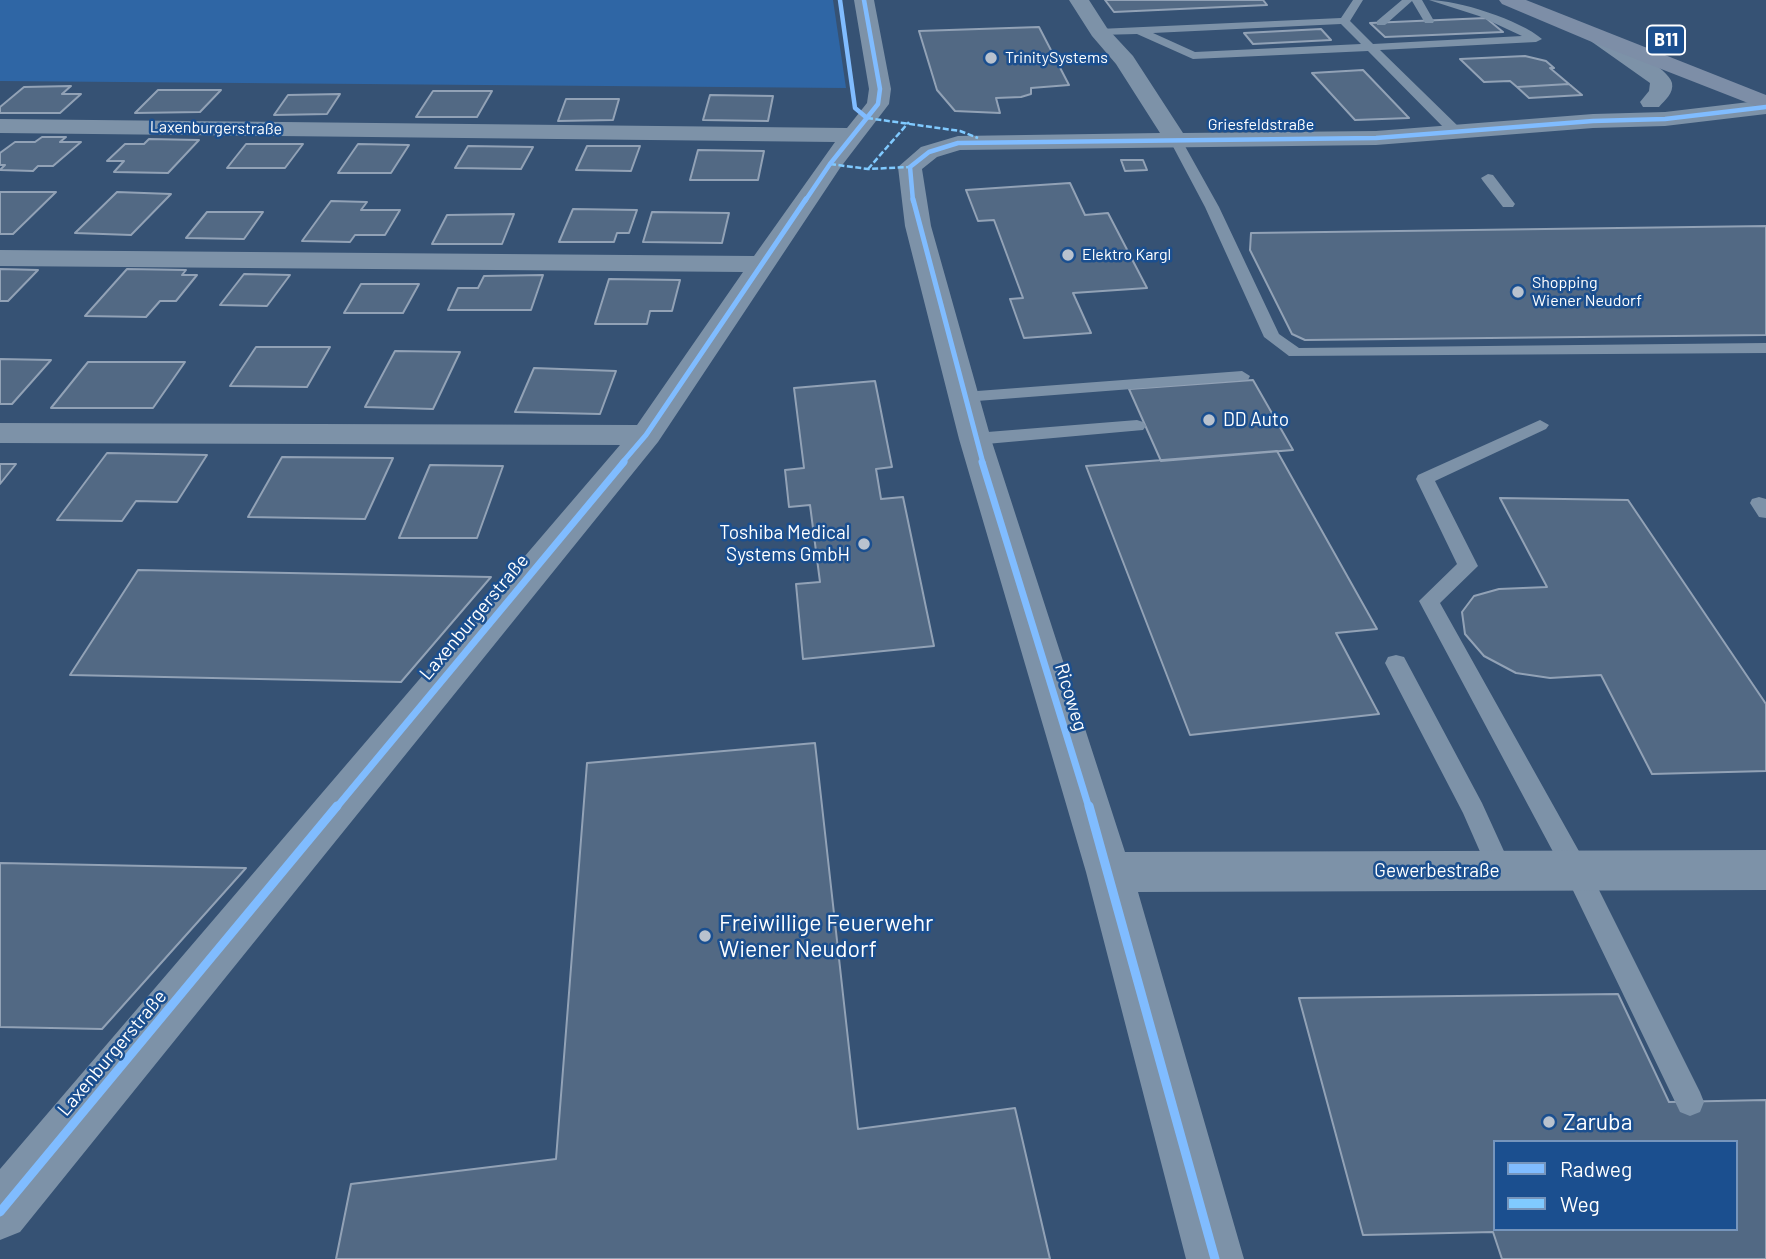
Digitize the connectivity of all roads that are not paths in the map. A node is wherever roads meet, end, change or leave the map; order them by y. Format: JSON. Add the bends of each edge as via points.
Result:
{"nodes":[{"id":1,"x":864,"y":0,"type":"edge"},
{"id":2,"x":1079,"y":0,"type":"edge"},
{"id":3,"x":1358,"y":0,"type":"edge"},
{"id":4,"x":1410,"y":0,"type":"edge"},
{"id":5,"x":1420,"y":0,"type":"edge"},
{"id":6,"x":1428,"y":0,"type":"edge"},
{"id":7,"x":1434,"y":0,"type":"edge"},
{"id":8,"x":1509,"y":0,"type":"edge"},
{"id":9,"x":1475,"y":19,"type":"dead end"},
{"id":10,"x":1451,"y":20,"type":"dead end"},
{"id":11,"x":1344,"y":21,"type":"junction"},
{"id":12,"x":1429,"y":21,"type":"dead end"},
{"id":13,"x":1403,"y":22,"type":"dead end"},
{"id":14,"x":1381,"y":23,"type":"dead end"},
{"id":15,"x":1138,"y":30,"type":"junction"},
{"id":16,"x":1099,"y":32,"type":"junction"},
{"id":17,"x":1492,"y":32,"type":"dead end"},
{"id":18,"x":1445,"y":34,"type":"dead end"},
{"id":19,"x":1467,"y":34,"type":"dead end"},
{"id":20,"x":1418,"y":36,"type":"dead end"},
{"id":21,"x":1396,"y":37,"type":"dead end"},
{"id":22,"x":1599,"y":38,"type":"junction"},
{"id":23,"x":1502,"y":41,"type":"junction"},
{"id":24,"x":1478,"y":43,"type":"junction"},
{"id":25,"x":1454,"y":44,"type":"junction"},
{"id":26,"x":1427,"y":45,"type":"junction"},
{"id":27,"x":1406,"y":46,"type":"junction"},
{"id":28,"x":1370,"y":48,"type":"junction"},
{"id":29,"x":1766,"y":81,"type":"edge"},
{"id":30,"x":1731,"y":90,"type":"junction"},
{"id":31,"x":1651,"y":102,"type":"junction"},
{"id":32,"x":1766,"y":105,"type":"edge"},
{"id":33,"x":1593,"y":121,"type":"junction"},
{"id":34,"x":0,"y":126,"type":"edge"},
{"id":35,"x":1457,"y":133,"type":"junction"},
{"id":36,"x":852,"y":135,"type":"junction"},
{"id":37,"x":1175,"y":139,"type":"junction"},
{"id":38,"x":929,"y":152,"type":"joint"},
{"id":39,"x":1488,"y":178,"type":"dead end"},
{"id":40,"x":1508,"y":204,"type":"dead end"},
{"id":41,"x":0,"y":258,"type":"edge"},
{"id":42,"x":764,"y":264,"type":"junction"},
{"id":43,"x":1766,"y":348,"type":"edge"},
{"id":44,"x":1242,"y":376,"type":"dead end"},
{"id":45,"x":964,"y":397,"type":"junction"},
{"id":46,"x":1540,"y":425,"type":"dead end"},
{"id":47,"x":1137,"y":426,"type":"dead end"},
{"id":48,"x":0,"y":433,"type":"edge"},
{"id":49,"x":646,"y":435,"type":"junction"},
{"id":50,"x":975,"y":439,"type":"junction"},
{"id":51,"x":1396,"y":663,"type":"dead end"},
{"id":52,"x":1576,"y":870,"type":"junction"},
{"id":53,"x":1501,"y":871,"type":"junction"},
{"id":54,"x":1109,"y":872,"type":"junction"},
{"id":55,"x":1765,"y":872,"type":"edge"},
{"id":56,"x":1690,"y":1102,"type":"dead end"},
{"id":57,"x":0,"y":1212,"type":"edge"},
{"id":58,"x":1215,"y":1259,"type":"edge"}],
"edges":[{"from":1,"to":36,"type":"street","name":"Laxenburgerstraße","via":[[880,89],[878,104]]},
{"from":2,"to":16,"type":"street"},
{"from":3,"to":11,"type":"lane"},
{"from":4,"to":13,"type":"lane"},
{"from":4,"to":14,"type":"lane"},
{"from":5,"to":10,"type":"lane"},
{"from":5,"to":12,"type":"lane"},
{"from":6,"to":9,"type":"lane"},
{"from":7,"to":23,"type":"lane","via":[[1483,14],[1536,39]]},
{"from":8,"to":22,"type":"main road","number":"B11"},
{"from":11,"to":15,"type":"lane"},
{"from":11,"to":28,"type":"lane"},
{"from":15,"to":16,"type":"lane"},
{"from":15,"to":28,"type":"lane","via":[[1193,56]]},
{"from":16,"to":37,"type":"street","via":[[1125,61]]},
{"from":17,"to":23,"type":"lane"},
{"from":18,"to":25,"type":"lane"},
{"from":19,"to":24,"type":"lane"},
{"from":20,"to":26,"type":"lane"},
{"from":21,"to":27,"type":"lane"},
{"from":22,"to":30,"type":"main road","number":"B11"},
{"from":22,"to":31,"type":"street","via":[[1661,82],[1660,92]]},
{"from":23,"to":24,"type":"lane"},
{"from":24,"to":25,"type":"lane"},
{"from":25,"to":26,"type":"lane"},
{"from":26,"to":27,"type":"lane"},
{"from":27,"to":28,"type":"lane"},
{"from":28,"to":35,"type":"lane"},
{"from":29,"to":30,"type":"street","name":"Griesfeldstraße"},
{"from":30,"to":31,"type":"street","name":"Griesfeldstraße"},
{"from":30,"to":32,"type":"main road","number":"B11"},
{"from":31,"to":33,"type":"street","name":"Griesfeldstraße"},
{"from":32,"to":33,"type":"street","name":"Griesfeldstraße","via":[[1665,119]]},
{"from":33,"to":35,"type":"street","name":"Griesfeldstraße"},
{"from":34,"to":36,"type":"street","name":"Laxenburgerstraße"},
{"from":35,"to":37,"type":"street","name":"Griesfeldstraße"},
{"from":36,"to":42,"type":"street","name":"Laxenburgerstraße"},
{"from":37,"to":38,"type":"street","name":"Griesfeldstraße","via":[[958,143]]},
{"from":37,"to":43,"type":"lane","via":[[1272,337],[1295,353]]},
{"from":38,"to":45,"type":"street","name":"Ricoweg","via":[[910,167],[911,188]]},
{"from":39,"to":40,"type":"lane"},
{"from":41,"to":42,"type":"street"},
{"from":42,"to":49,"type":"street","name":"Laxenburgerstraße"},
{"from":44,"to":45,"type":"lane"},
{"from":45,"to":50,"type":"street","name":"Ricoweg"},
{"from":46,"to":52,"type":"lane","via":[[1425,480],[1468,566],[1429,601]]},
{"from":47,"to":50,"type":"lane"},
{"from":48,"to":49,"type":"street"},
{"from":49,"to":57,"type":"street","name":"Laxenburgerstraße"},
{"from":50,"to":54,"type":"street","name":"Ricoweg"},
{"from":51,"to":53,"type":"lane"},
{"from":52,"to":53,"type":"street","name":"Gewerbestraße"},
{"from":52,"to":55,"type":"street","name":"Gewerbestraße"},
{"from":52,"to":56,"type":"lane"},
{"from":53,"to":54,"type":"street","name":"Gewerbestraße"},
{"from":54,"to":58,"type":"street","name":"Ricoweg"}]}
